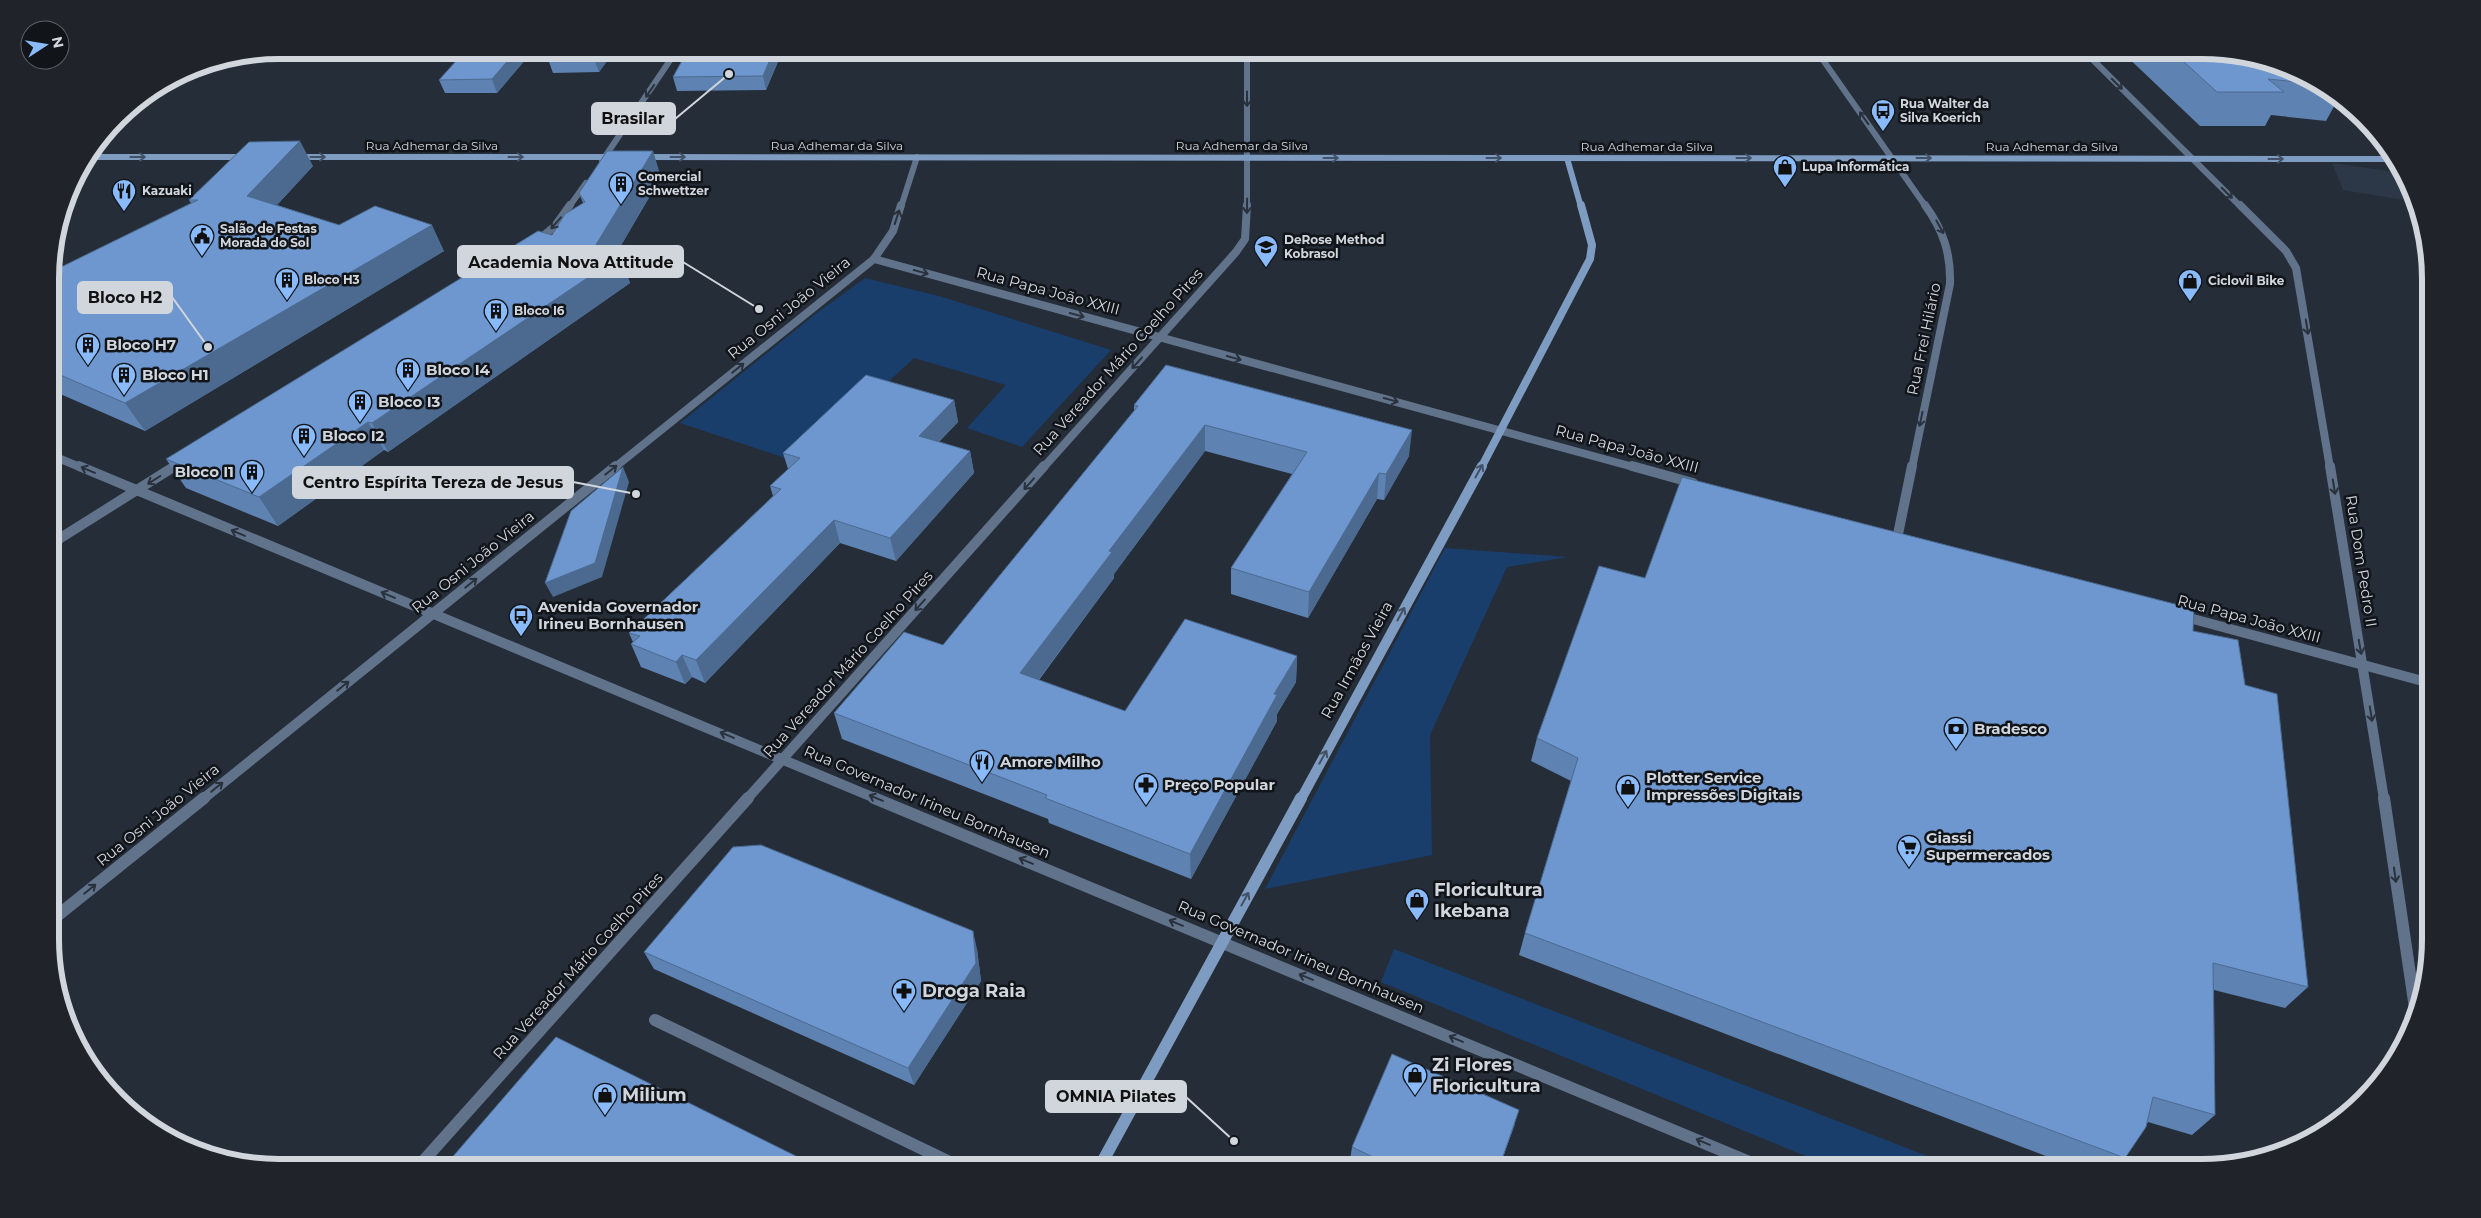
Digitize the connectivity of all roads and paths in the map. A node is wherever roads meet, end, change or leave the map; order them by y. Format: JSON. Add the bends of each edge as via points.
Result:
{"nodes":[{"id":1,"x":671,"y":59,"type":"edge"},
{"id":2,"x":1247,"y":59,"type":"edge"},
{"id":3,"x":1822,"y":59,"type":"edge"},
{"id":4,"x":2092,"y":59,"type":"edge"},
{"id":5,"x":96,"y":157,"type":"edge"},
{"id":6,"x":248,"y":157,"type":"junction"},
{"id":7,"x":258,"y":157,"type":"edge"},
{"id":8,"x":288,"y":157,"type":"edge"},
{"id":9,"x":605,"y":157,"type":"junction"},
{"id":10,"x":624,"y":157,"type":"edge"},
{"id":11,"x":633,"y":157,"type":"edge"},
{"id":12,"x":917,"y":158,"type":"junction"},
{"id":13,"x":1247,"y":158,"type":"junction"},
{"id":14,"x":1567,"y":158,"type":"junction"},
{"id":15,"x":1892,"y":158,"type":"junction"},
{"id":16,"x":2193,"y":158,"type":"junction"},
{"id":17,"x":2381,"y":160,"type":"joint"},
{"id":18,"x":2387,"y":160,"type":"edge"},
{"id":19,"x":237,"y":168,"type":"edge"},
{"id":20,"x":531,"y":245,"type":"edge"},
{"id":21,"x":874,"y":259,"type":"junction"},
{"id":22,"x":1160,"y":337,"type":"junction"},
{"id":23,"x":1501,"y":430,"type":"junction"},
{"id":24,"x":193,"y":456,"type":"edge"},
{"id":25,"x":59,"y":458,"type":"edge"},
{"id":26,"x":1708,"y":487,"type":"edge"},
{"id":27,"x":137,"y":491,"type":"junction"},
{"id":28,"x":59,"y":539,"type":"edge"},
{"id":29,"x":1897,"y":539,"type":"edge"},
{"id":30,"x":2170,"y":613,"type":"edge"},
{"id":31,"x":433,"y":614,"type":"junction"},
{"id":32,"x":2364,"y":666,"type":"junction"},
{"id":33,"x":2422,"y":682,"type":"edge"},
{"id":34,"x":783,"y":759,"type":"junction"},
{"id":35,"x":59,"y":914,"type":"edge"},
{"id":36,"x":1221,"y":942,"type":"junction"},
{"id":37,"x":2414,"y":1000,"type":"edge"},
{"id":38,"x":655,"y":1020,"type":"dead end"},
{"id":39,"x":425,"y":1159,"type":"edge"},
{"id":40,"x":943,"y":1159,"type":"edge"},
{"id":41,"x":1104,"y":1159,"type":"edge"},
{"id":42,"x":1742,"y":1159,"type":"edge"}],
"edges":[{"from":1,"to":9,"type":"street","one_way":true},
{"from":2,"to":13,"type":"street","name":"Rua Vereador Mário Coelho Pires","one_way":true},
{"from":15,"to":3,"type":"street","one_way":true},
{"from":4,"to":16,"type":"street","name":"Rua Dom Pedro II","one_way":true},
{"from":5,"to":6,"type":"main road","one_way":true},
{"from":6,"to":7,"type":"main road"},
{"from":6,"to":19,"type":"street"},
{"from":8,"to":9,"type":"main road","name":"Rua Adhemar da Silva","one_way":true},
{"from":9,"to":10,"type":"main road","name":"Rua Adhemar da Silva"},
{"from":9,"to":20,"type":"street","one_way":true,"via":[[555,226]]},
{"from":11,"to":12,"type":"main road","name":"Rua Adhemar da Silva","one_way":true},
{"from":12,"to":13,"type":"main road","name":"Rua Adhemar da Silva"},
{"from":21,"to":12,"type":"street","name":"Rua Osni João Vieira","one_way":true,"via":[[893,231]]},
{"from":13,"to":14,"type":"main road","name":"Rua Adhemar da Silva","one_way":true},
{"from":13,"to":22,"type":"street","name":"Rua Vereador Mário Coelho Pires","one_way":true,"via":[[1245,239]]},
{"from":14,"to":15,"type":"main road","name":"Rua Adhemar da Silva","one_way":true},
{"from":14,"to":23,"type":"main road","name":"Rua Irmãos Vieira","via":[[1592,245],[1590,259]]},
{"from":15,"to":16,"type":"main road","name":"Rua Adhemar da Silva","one_way":true},
{"from":15,"to":29,"type":"street","name":"Rua Frei Hilário","one_way":true,"via":[[1942,231],[1949,246],[1951,263],[1950,284]]},
{"from":16,"to":17,"type":"main road","name":"Rua Adhemar da Silva","one_way":true},
{"from":16,"to":32,"type":"street","name":"Rua Dom Pedro II","one_way":true,"via":[[2286,252],[2296,268]]},
{"from":17,"to":18,"type":"street"},
{"from":21,"to":22,"type":"street","name":"Rua Papa João XXIII","one_way":true},
{"from":31,"to":21,"type":"street","name":"Rua Osni João Vieira","one_way":true},
{"from":22,"to":23,"type":"street","name":"Rua Papa João XXIII","one_way":true},
{"from":22,"to":34,"type":"street","name":"Rua Vereador Mário Coelho Pires","one_way":true},
{"from":23,"to":26,"type":"street","name":"Rua Papa João XXIII"},
{"from":36,"to":23,"type":"main road","name":"Rua Irmãos Vieira","one_way":true},
{"from":24,"to":27,"type":"street","one_way":true},
{"from":27,"to":25,"type":"street","name":"Rua Governador Irineu Bornhausen","one_way":true},
{"from":27,"to":28,"type":"street"},
{"from":31,"to":27,"type":"street","name":"Rua Governador Irineu Bornhausen","one_way":true},
{"from":30,"to":32,"type":"street","name":"Rua Papa João XXIII"},
{"from":34,"to":31,"type":"street","name":"Rua Governador Irineu Bornhausen","one_way":true},
{"from":35,"to":31,"type":"street","name":"Rua Osni João Vieira","one_way":true},
{"from":32,"to":33,"type":"street","name":"Rua Papa João XXIII"},
{"from":32,"to":37,"type":"street","name":"Rua Dom Pedro II","one_way":true},
{"from":36,"to":34,"type":"street","name":"Rua Governador Irineu Bornhausen","one_way":true},
{"from":34,"to":39,"type":"street","name":"Rua Vereador Mário Coelho Pires"},
{"from":36,"to":41,"type":"main road","name":"Rua Irmãos Vieira"},
{"from":42,"to":36,"type":"street","name":"Rua Governador Irineu Bornhausen","one_way":true},
{"from":38,"to":40,"type":"street"}]}
